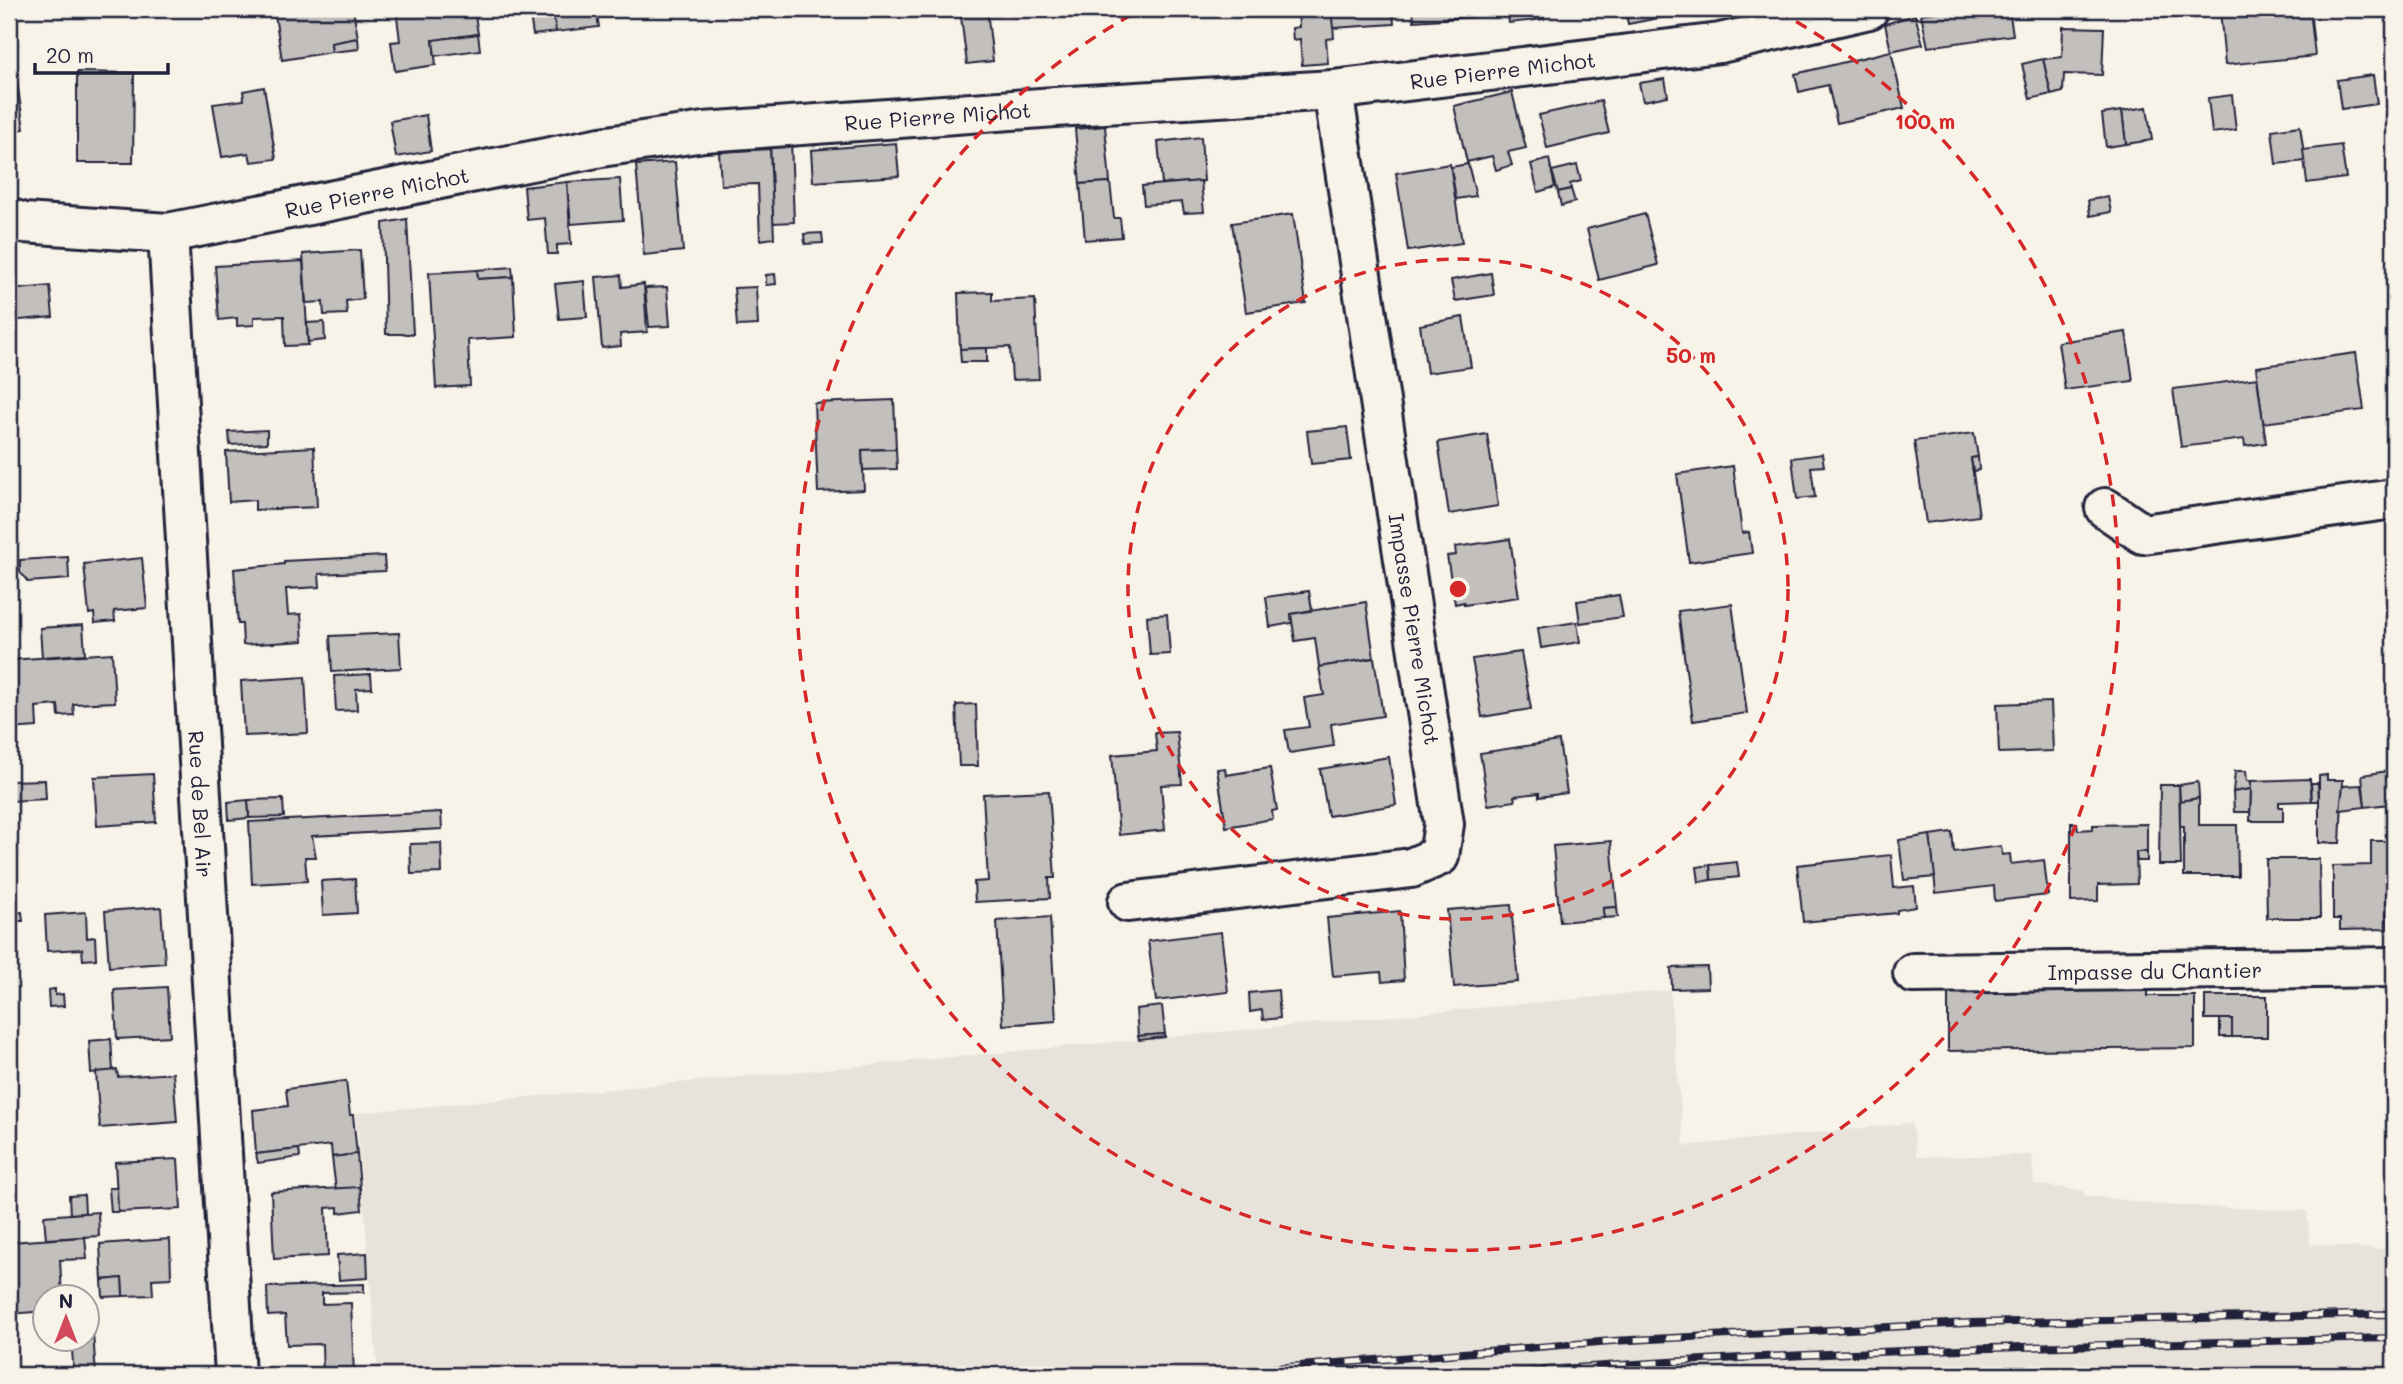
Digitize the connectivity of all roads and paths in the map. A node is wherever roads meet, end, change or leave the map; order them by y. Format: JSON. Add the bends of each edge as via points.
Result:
{"nodes":[{"id":1,"x":1869,"y":9,"type":"edge"},
{"id":2,"x":1333,"y":90,"type":"junction"},
{"id":3,"x":9,"y":218,"type":"edge"},
{"id":4,"x":168,"y":233,"type":"junction"},
{"id":5,"x":2394,"y":499,"type":"edge"},
{"id":6,"x":2105,"y":508,"type":"dead end"},
{"id":7,"x":1128,"y":902,"type":"dead end"},
{"id":8,"x":2394,"y":967,"type":"edge"},
{"id":9,"x":1913,"y":974,"type":"dead end"},
{"id":10,"x":235,"y":1375,"type":"edge"}],
"edges":[{"from":1,"to":2,"type":"street","name":"Rue Pierre Michot","via":[[1720,43]]},
{"from":2,"to":4,"type":"street","name":"Rue Pierre Michot","via":[[704,132],[601,147]]},
{"from":2,"to":7,"type":"street","name":"Impasse Pierre Michot","via":[[1444,824],[1439,856],[1411,868]]},
{"from":3,"to":4,"type":"street","name":"Rue Pierre Michot","via":[[24,223]]},
{"from":4,"to":10,"type":"street","name":"Rue de Bel Air"},
{"from":5,"to":6,"type":"street","via":[[2143,534]]},
{"from":8,"to":9,"type":"street","name":"Impasse du Chantier"}]}
